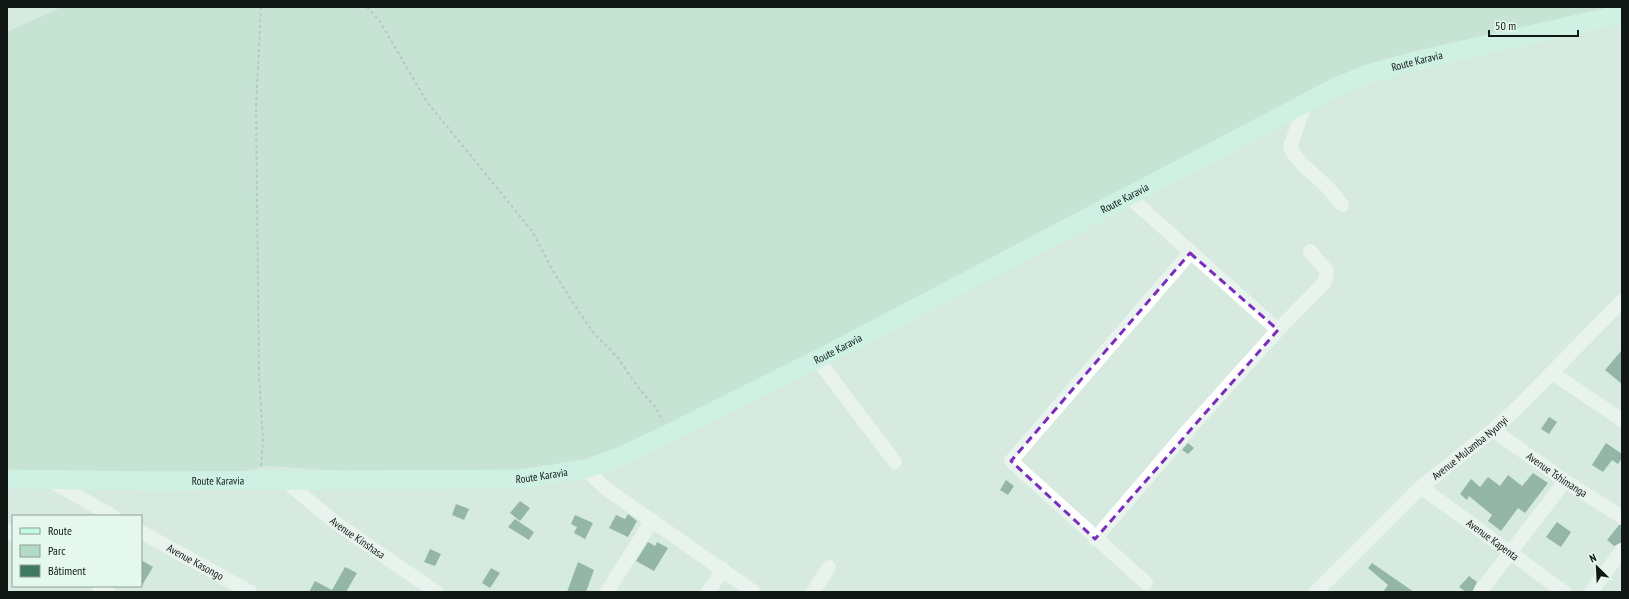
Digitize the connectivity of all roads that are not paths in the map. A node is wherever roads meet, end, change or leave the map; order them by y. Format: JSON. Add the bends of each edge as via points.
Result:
{"nodes":[{"id":1,"x":1622,"y":14,"type":"edge"},
{"id":2,"x":1306,"y":102,"type":"junction"},
{"id":3,"x":1128,"y":196,"type":"junction"},
{"id":4,"x":1342,"y":205,"type":"dead end"},
{"id":5,"x":1310,"y":251,"type":"dead end"},
{"id":6,"x":1190,"y":253,"type":"junction"},
{"id":7,"x":1622,"y":301,"type":"edge"},
{"id":8,"x":1617,"y":316,"type":"edge"},
{"id":9,"x":1278,"y":330,"type":"junction"},
{"id":10,"x":817,"y":360,"type":"junction"},
{"id":11,"x":1552,"y":373,"type":"junction"},
{"id":12,"x":1622,"y":420,"type":"edge"},
{"id":13,"x":1493,"y":430,"type":"junction"},
{"id":14,"x":895,"y":462,"type":"dead end"},
{"id":15,"x":585,"y":469,"type":"junction"},
{"id":16,"x":7,"y":479,"type":"edge"},
{"id":17,"x":46,"y":479,"type":"junction"},
{"id":18,"x":283,"y":479,"type":"junction"},
{"id":19,"x":1565,"y":481,"type":"junction"},
{"id":20,"x":1422,"y":487,"type":"junction"},
{"id":21,"x":111,"y":515,"type":"edge"},
{"id":22,"x":1622,"y":517,"type":"edge"},
{"id":23,"x":652,"y":520,"type":"junction"},
{"id":24,"x":142,"y":533,"type":"edge"},
{"id":25,"x":1095,"y":539,"type":"junction"},
{"id":26,"x":1622,"y":550,"type":"edge"},
{"id":27,"x":1512,"y":553,"type":"junction"},
{"id":28,"x":829,"y":567,"type":"dead end"},
{"id":29,"x":723,"y":569,"type":"junction"},
{"id":30,"x":1146,"y":583,"type":"dead end"},
{"id":31,"x":250,"y":592,"type":"edge"},
{"id":32,"x":436,"y":592,"type":"edge"},
{"id":33,"x":607,"y":592,"type":"edge"},
{"id":34,"x":708,"y":592,"type":"edge"},
{"id":35,"x":754,"y":592,"type":"edge"},
{"id":36,"x":813,"y":592,"type":"edge"},
{"id":37,"x":1316,"y":592,"type":"edge"},
{"id":38,"x":1480,"y":592,"type":"edge"},
{"id":39,"x":1564,"y":592,"type":"edge"},
{"id":40,"x":1591,"y":592,"type":"edge"}],
"edges":[{"from":1,"to":2,"type":"street","name":"Route Karavia","via":[[1368,74]]},
{"from":2,"to":3,"type":"street","name":"Route Karavia"},
{"from":2,"to":4,"type":"street","via":[[1290,147],[1306,170],[1328,187]]},
{"from":3,"to":6,"type":"street"},
{"from":3,"to":10,"type":"street","name":"Route Karavia"},
{"from":5,"to":9,"type":"street","via":[[1327,272],[1325,282]]},
{"from":6,"to":9,"type":"street"},
{"from":6,"to":25,"type":"street","via":[[1011,460]]},
{"from":7,"to":8,"type":"street","name":"Avenue Mulamba Nyunyi"},
{"from":8,"to":11,"type":"street","name":"Avenue Mulamba Nyunyi"},
{"from":9,"to":25,"type":"street"},
{"from":10,"to":14,"type":"street"},
{"from":10,"to":15,"type":"street","name":"Route Karavia","via":[[617,458]]},
{"from":11,"to":12,"type":"street"},
{"from":11,"to":13,"type":"street","name":"Avenue Mulamba Nyunyi"},
{"from":13,"to":19,"type":"street","name":"Avenue Tshimanga"},
{"from":13,"to":20,"type":"street","name":"Avenue Mulamba Nyunyi"},
{"from":15,"to":18,"type":"street","name":"Route Karavia","via":[[521,479]]},
{"from":15,"to":23,"type":"street","via":[[608,490]]},
{"from":16,"to":17,"type":"street","name":"Route Karavia"},
{"from":17,"to":18,"type":"street","name":"Route Karavia"},
{"from":17,"to":21,"type":"street"},
{"from":18,"to":32,"type":"street","name":"Avenue Kinshasa","via":[[336,523]]},
{"from":19,"to":22,"type":"street","name":"Avenue Tshimanga"},
{"from":19,"to":27,"type":"street"},
{"from":20,"to":27,"type":"street","name":"Avenue Kapenta"},
{"from":20,"to":37,"type":"street","name":"Avenue Mulamba Nyunyi"},
{"from":23,"to":29,"type":"street"},
{"from":23,"to":33,"type":"street"},
{"from":24,"to":31,"type":"street","name":"Avenue Kasongo"},
{"from":25,"to":30,"type":"street"},
{"from":26,"to":40,"type":"street"},
{"from":27,"to":38,"type":"street"},
{"from":27,"to":39,"type":"street","name":"Avenue Kapenta"},
{"from":28,"to":36,"type":"street"},
{"from":29,"to":34,"type":"street"},
{"from":29,"to":35,"type":"street"}]}
